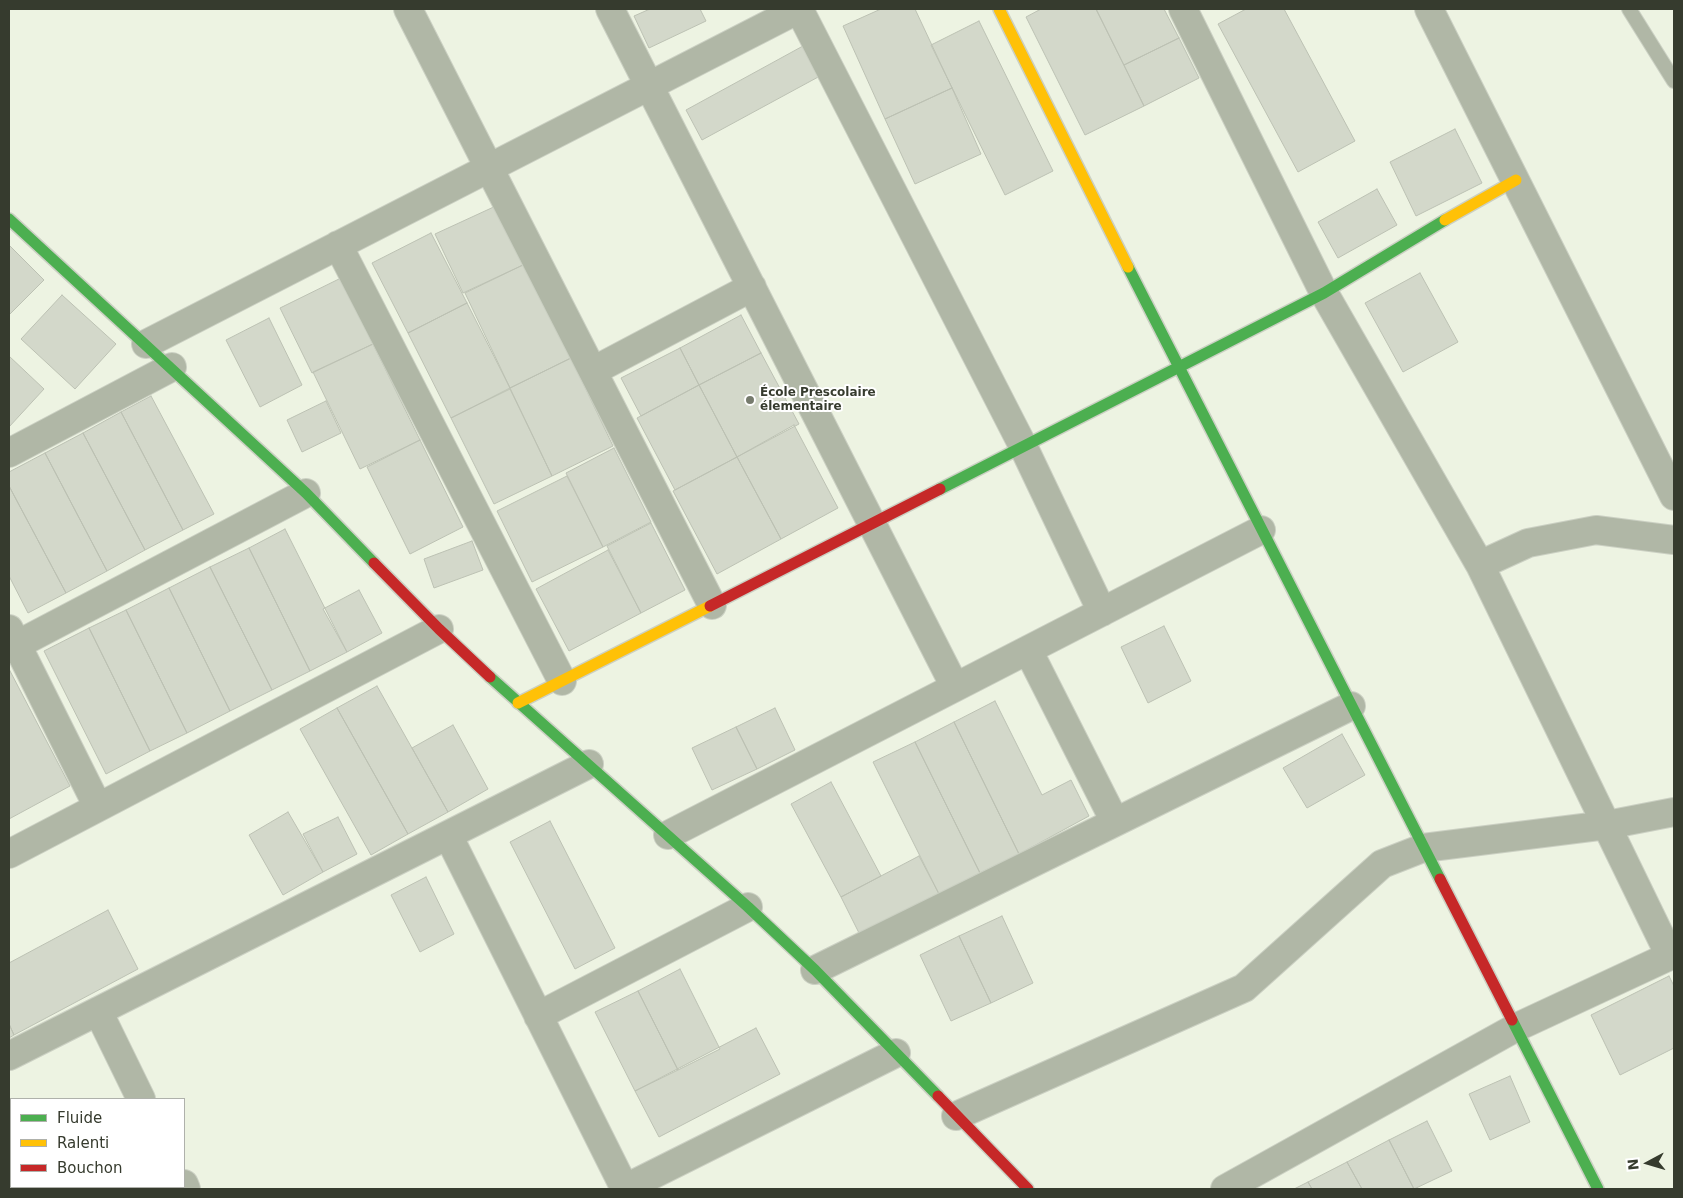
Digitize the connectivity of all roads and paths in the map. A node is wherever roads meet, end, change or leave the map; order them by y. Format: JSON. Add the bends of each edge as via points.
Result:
{"nodes":[{"id":1,"x":408,"y":9,"type":"edge"},
{"id":2,"x":610,"y":9,"type":"edge"},
{"id":3,"x":799,"y":9,"type":"edge"},
{"id":4,"x":999,"y":9,"type":"edge"},
{"id":5,"x":1183,"y":9,"type":"edge"},
{"id":6,"x":1429,"y":9,"type":"edge"},
{"id":7,"x":1630,"y":9,"type":"edge"},
{"id":8,"x":1674,"y":81,"type":"edge"},
{"id":9,"x":650,"y":86,"type":"junction"},
{"id":10,"x":489,"y":168,"type":"junction"},
{"id":11,"x":1516,"y":180,"type":"junction"},
{"id":12,"x":9,"y":219,"type":"edge"},
{"id":13,"x":338,"y":245,"type":"junction"},
{"id":14,"x":752,"y":287,"type":"junction"},
{"id":15,"x":1324,"y":293,"type":"junction"},
{"id":16,"x":146,"y":344,"type":"junction"},
{"id":17,"x":172,"y":367,"type":"junction"},
{"id":18,"x":1178,"y":367,"type":"junction"},
{"id":19,"x":593,"y":371,"type":"junction"},
{"id":20,"x":1023,"y":446,"type":"junction"},
{"id":21,"x":9,"y":453,"type":"edge"},
{"id":22,"x":306,"y":493,"type":"junction"},
{"id":23,"x":1674,"y":496,"type":"edge"},
{"id":24,"x":872,"y":523,"type":"junction"},
{"id":25,"x":1261,"y":530,"type":"junction"},
{"id":26,"x":1674,"y":540,"type":"edge"},
{"id":27,"x":1480,"y":565,"type":"junction"},
{"id":28,"x":712,"y":605,"type":"junction"},
{"id":29,"x":1102,"y":612,"type":"junction"},
{"id":30,"x":440,"y":629,"type":"junction"},
{"id":31,"x":11,"y":641,"type":"edge"},
{"id":32,"x":1028,"y":650,"type":"junction"},
{"id":33,"x":562,"y":681,"type":"junction"},
{"id":34,"x":955,"y":687,"type":"junction"},
{"id":35,"x":518,"y":703,"type":"junction"},
{"id":36,"x":1351,"y":706,"type":"junction"},
{"id":37,"x":588,"y":764,"type":"junction"},
{"id":38,"x":98,"y":807,"type":"junction"},
{"id":39,"x":1674,"y":812,"type":"edge"},
{"id":40,"x":1115,"y":822,"type":"junction"},
{"id":41,"x":1607,"y":825,"type":"junction"},
{"id":42,"x":448,"y":835,"type":"junction"},
{"id":43,"x":668,"y":835,"type":"junction"},
{"id":44,"x":1424,"y":848,"type":"junction"},
{"id":45,"x":9,"y":854,"type":"edge"},
{"id":46,"x":748,"y":907,"type":"junction"},
{"id":47,"x":1672,"y":955,"type":"edge"},
{"id":48,"x":815,"y":970,"type":"junction"},
{"id":49,"x":98,"y":1011,"type":"junction"},
{"id":50,"x":538,"y":1016,"type":"junction"},
{"id":51,"x":1515,"y":1028,"type":"junction"},
{"id":52,"x":896,"y":1053,"type":"junction"},
{"id":53,"x":9,"y":1056,"type":"edge"},
{"id":54,"x":142,"y":1098,"type":"edge"},
{"id":55,"x":956,"y":1116,"type":"junction"},
{"id":56,"x":625,"y":1189,"type":"edge"},
{"id":57,"x":1028,"y":1189,"type":"edge"},
{"id":58,"x":1225,"y":1189,"type":"edge"},
{"id":59,"x":1598,"y":1189,"type":"edge"}],
"edges":[{"from":1,"to":10,"type":"street"},
{"from":2,"to":9,"type":"street"},
{"from":3,"to":9,"type":"street"},
{"from":3,"to":20,"type":"street"},
{"from":4,"to":18,"type":"street"},
{"from":5,"to":15,"type":"street"},
{"from":6,"to":11,"type":"street"},
{"from":7,"to":8,"type":"lane"},
{"from":9,"to":10,"type":"street"},
{"from":9,"to":14,"type":"street"},
{"from":10,"to":13,"type":"street"},
{"from":10,"to":19,"type":"street"},
{"from":11,"to":15,"type":"street"},
{"from":11,"to":23,"type":"street"},
{"from":12,"to":16,"type":"street"},
{"from":13,"to":16,"type":"street"},
{"from":13,"to":33,"type":"street"},
{"from":14,"to":19,"type":"street"},
{"from":14,"to":24,"type":"street"},
{"from":15,"to":18,"type":"street"},
{"from":15,"to":27,"type":"street"},
{"from":16,"to":17,"type":"street"},
{"from":17,"to":21,"type":"street"},
{"from":17,"to":22,"type":"street"},
{"from":18,"to":20,"type":"street"},
{"from":18,"to":25,"type":"street"},
{"from":19,"to":28,"type":"street"},
{"from":20,"to":24,"type":"street"},
{"from":20,"to":29,"type":"street"},
{"from":22,"to":30,"type":"street"},
{"from":22,"to":31,"type":"street"},
{"from":24,"to":28,"type":"street"},
{"from":24,"to":34,"type":"street"},
{"from":25,"to":29,"type":"street"},
{"from":25,"to":36,"type":"street"},
{"from":26,"to":27,"type":"street","via":[[1596,530],[1528,543]]},
{"from":27,"to":41,"type":"street"},
{"from":28,"to":33,"type":"street"},
{"from":29,"to":32,"type":"street"},
{"from":30,"to":35,"type":"street"},
{"from":30,"to":38,"type":"street"},
{"from":31,"to":38,"type":"street"},
{"from":32,"to":34,"type":"street"},
{"from":32,"to":40,"type":"street"},
{"from":33,"to":35,"type":"street"},
{"from":34,"to":43,"type":"street"},
{"from":35,"to":37,"type":"street"},
{"from":36,"to":40,"type":"street"},
{"from":36,"to":44,"type":"street"},
{"from":37,"to":42,"type":"street"},
{"from":37,"to":43,"type":"street"},
{"from":38,"to":45,"type":"street"},
{"from":39,"to":41,"type":"street"},
{"from":40,"to":48,"type":"street"},
{"from":41,"to":44,"type":"street"},
{"from":41,"to":47,"type":"street"},
{"from":42,"to":49,"type":"street"},
{"from":42,"to":50,"type":"street"},
{"from":43,"to":46,"type":"street"},
{"from":44,"to":51,"type":"street"},
{"from":44,"to":55,"type":"street","via":[[1382,864],[1244,988]]},
{"from":46,"to":48,"type":"street"},
{"from":46,"to":50,"type":"street"},
{"from":47,"to":51,"type":"street"},
{"from":48,"to":52,"type":"street"},
{"from":49,"to":53,"type":"street"},
{"from":49,"to":54,"type":"street"},
{"from":50,"to":56,"type":"street"},
{"from":51,"to":58,"type":"street"},
{"from":51,"to":59,"type":"street"},
{"from":52,"to":55,"type":"street"},
{"from":52,"to":56,"type":"street"},
{"from":55,"to":57,"type":"street"}]}
